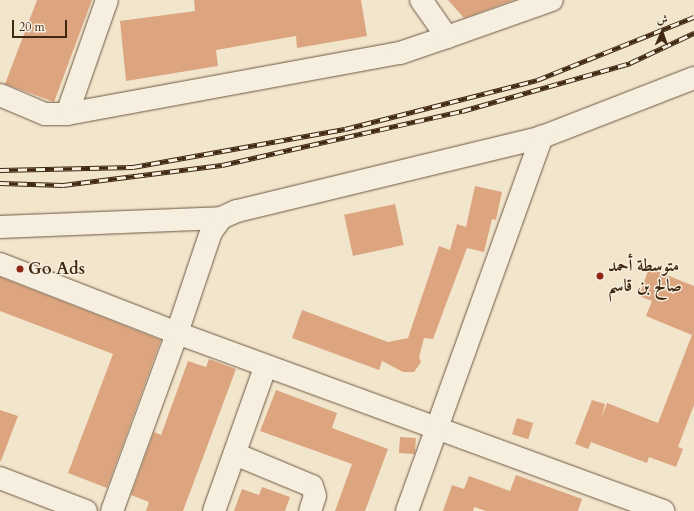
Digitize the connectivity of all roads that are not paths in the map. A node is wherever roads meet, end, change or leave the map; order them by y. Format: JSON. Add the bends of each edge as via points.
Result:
{"nodes":[{"id":1,"x":107,"y":0,"type":"edge"},
{"id":2,"x":421,"y":0,"type":"edge"},
{"id":3,"x":552,"y":0,"type":"edge"},
{"id":4,"x":447,"y":36,"type":"junction"},
{"id":5,"x":694,"y":78,"type":"edge"},
{"id":6,"x":0,"y":96,"type":"edge"},
{"id":7,"x":66,"y":114,"type":"junction"},
{"id":8,"x":542,"y":137,"type":"junction"},
{"id":9,"x":221,"y":218,"type":"junction"},
{"id":10,"x":0,"y":228,"type":"edge"},
{"id":11,"x":0,"y":264,"type":"edge"},
{"id":12,"x":177,"y":333,"type":"junction"},
{"id":13,"x":265,"y":368,"type":"junction"},
{"id":14,"x":437,"y":430,"type":"junction"},
{"id":15,"x":235,"y":454,"type":"junction"},
{"id":16,"x":0,"y":478,"type":"edge"},
{"id":17,"x":611,"y":503,"type":"edge"},
{"id":18,"x":86,"y":511,"type":"edge"},
{"id":19,"x":112,"y":511,"type":"edge"},
{"id":20,"x":214,"y":511,"type":"edge"},
{"id":21,"x":310,"y":511,"type":"edge"},
{"id":22,"x":407,"y":511,"type":"edge"},
{"id":23,"x":663,"y":511,"type":"edge"}],
"edges":[{"from":1,"to":7,"type":"street"},
{"from":2,"to":4,"type":"street"},
{"from":3,"to":4,"type":"street"},
{"from":4,"to":7,"type":"street","via":[[400,53]]},
{"from":5,"to":8,"type":"street"},
{"from":6,"to":7,"type":"street","via":[[45,114]]},
{"from":8,"to":9,"type":"street","via":[[237,211]]},
{"from":8,"to":14,"type":"street"},
{"from":9,"to":10,"type":"street"},
{"from":9,"to":12,"type":"street","via":[[212,232]]},
{"from":11,"to":12,"type":"street"},
{"from":12,"to":13,"type":"street"},
{"from":12,"to":19,"type":"street"},
{"from":13,"to":14,"type":"street"},
{"from":13,"to":15,"type":"street"},
{"from":14,"to":17,"type":"street"},
{"from":14,"to":22,"type":"street"},
{"from":15,"to":20,"type":"street"},
{"from":15,"to":21,"type":"street","via":[[312,486],[315,496]]},
{"from":16,"to":18,"type":"street"},
{"from":17,"to":23,"type":"street"}]}
